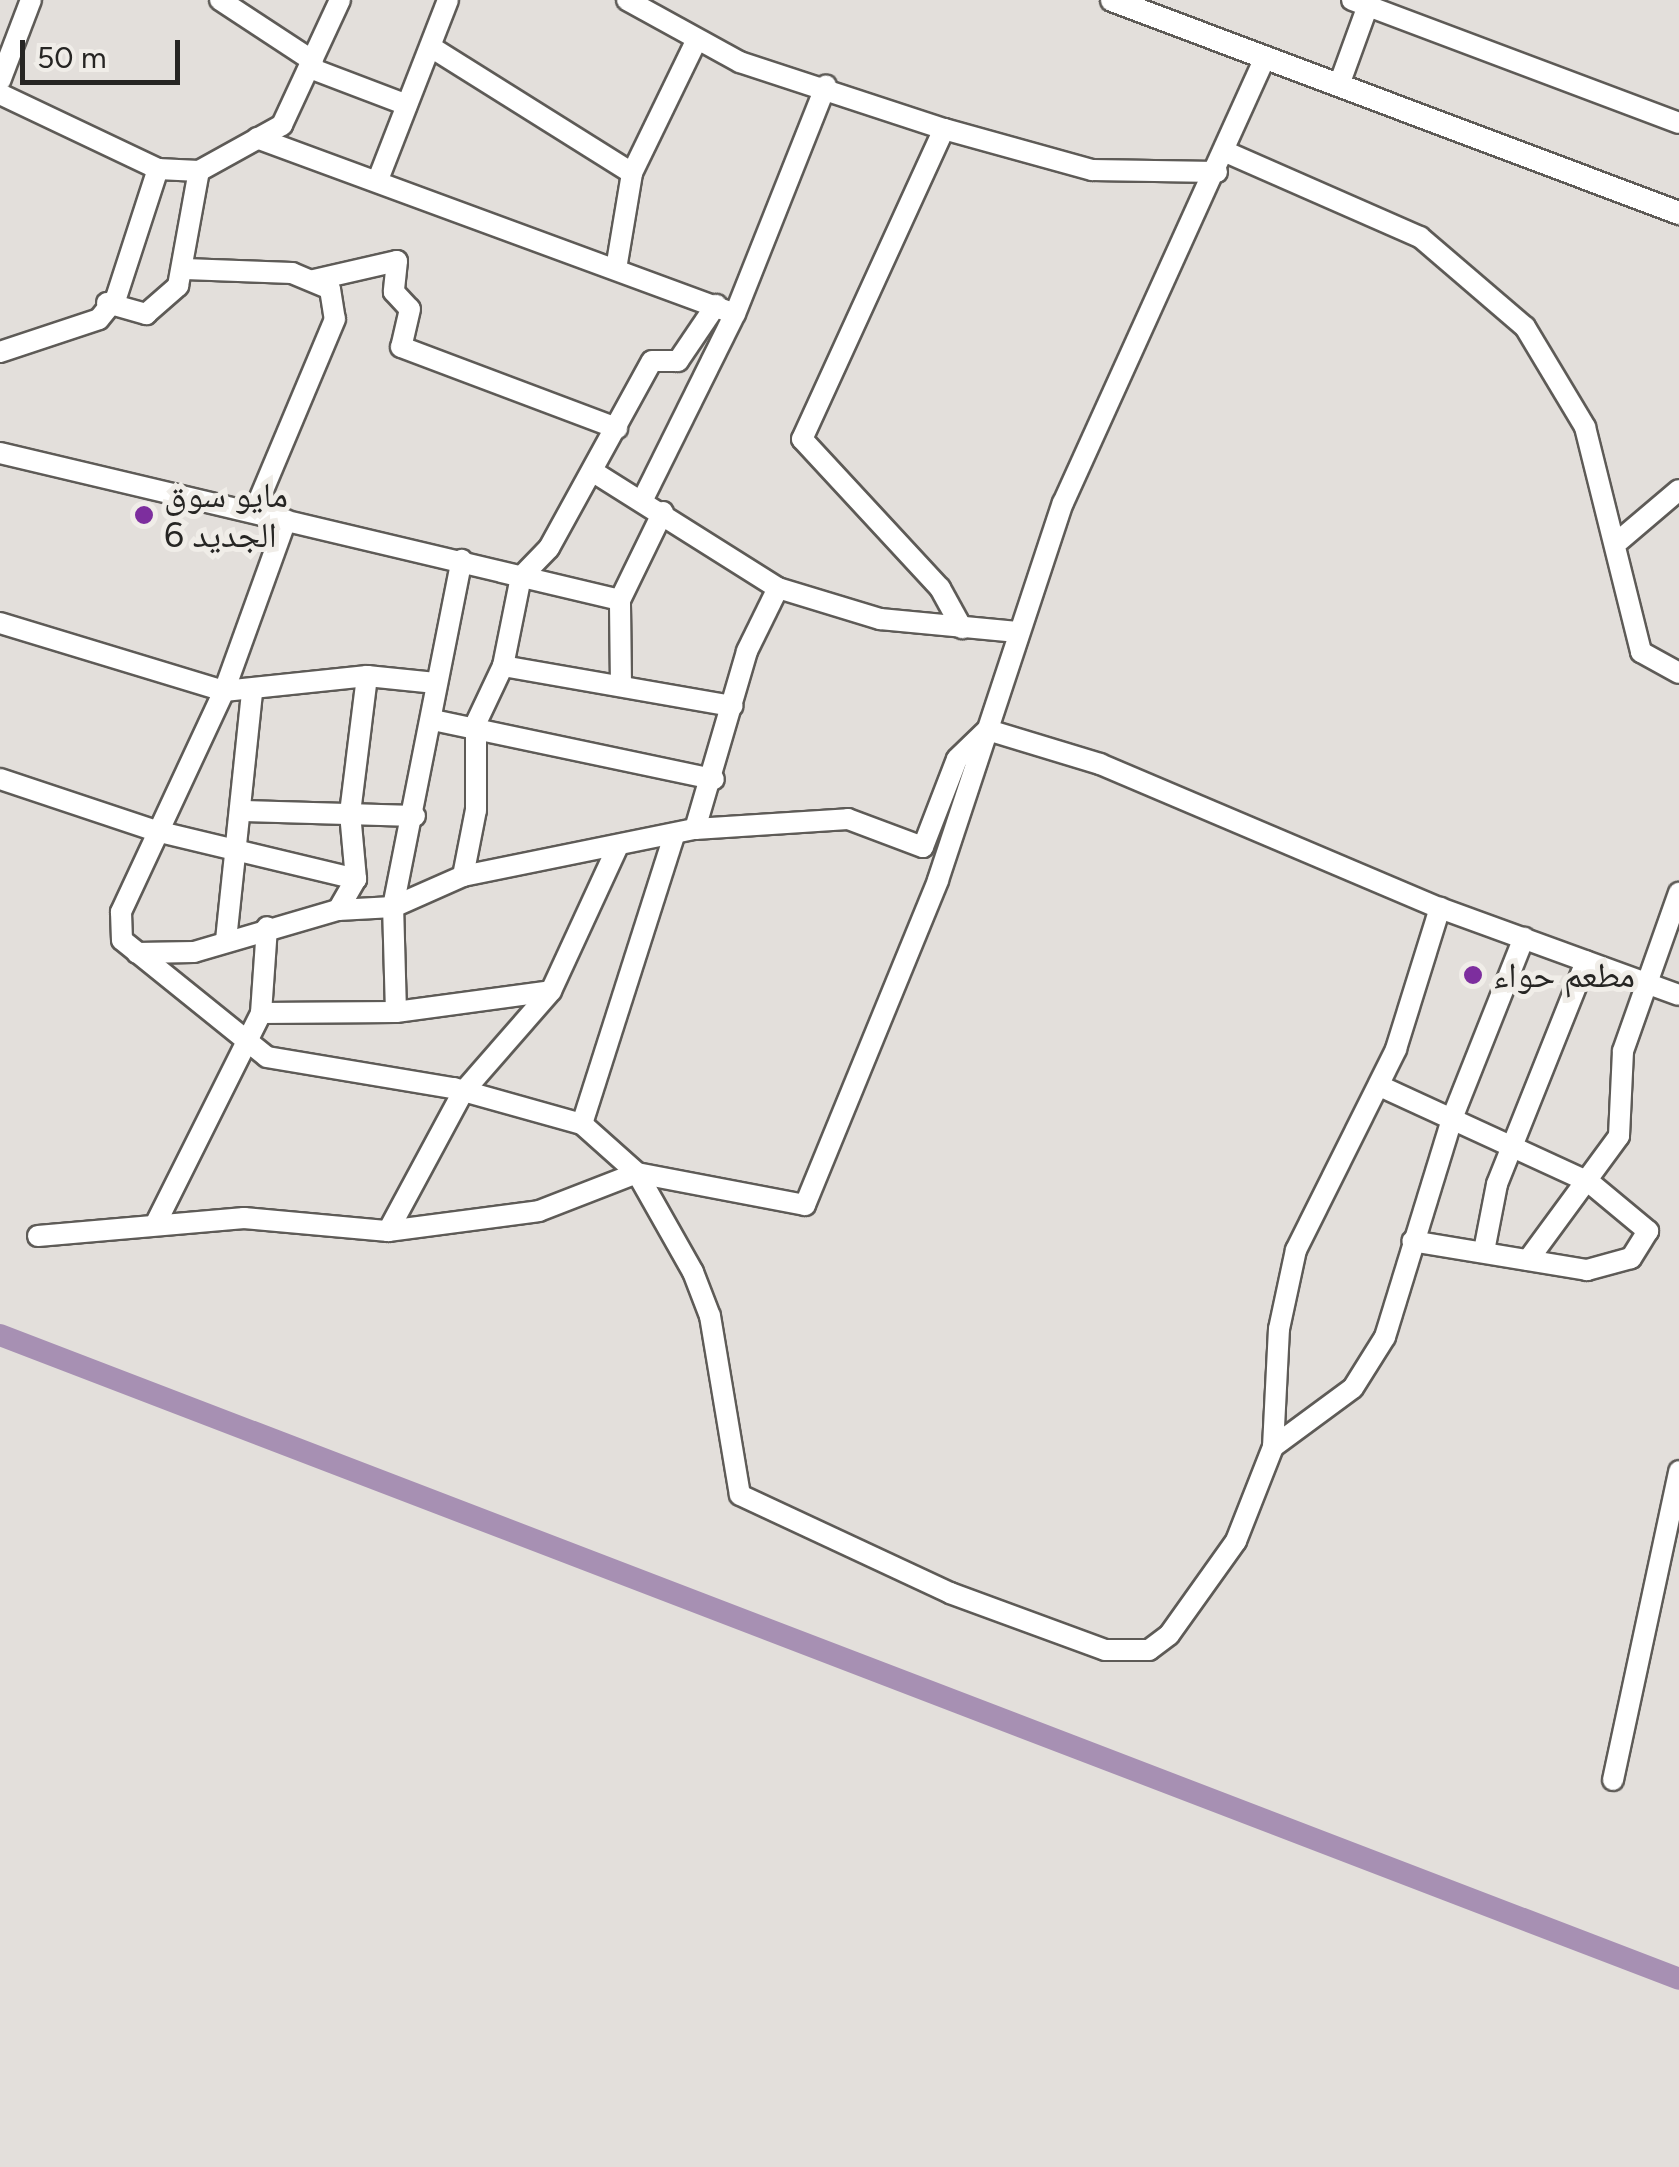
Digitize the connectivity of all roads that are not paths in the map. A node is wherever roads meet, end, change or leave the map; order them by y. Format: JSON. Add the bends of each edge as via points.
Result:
{"nodes":[{"id":1,"x":220,"y":0,"type":"edge"},
{"id":2,"x":340,"y":0,"type":"edge"},
{"id":3,"x":448,"y":0,"type":"edge"},
{"id":4,"x":627,"y":0,"type":"edge"},
{"id":5,"x":1112,"y":0,"type":"edge"},
{"id":6,"x":26,"y":2,"type":"edge"},
{"id":7,"x":1363,"y":2,"type":"edge"},
{"id":8,"x":696,"y":41,"type":"junction"},
{"id":9,"x":430,"y":47,"type":"junction"},
{"id":10,"x":1265,"y":57,"type":"junction"},
{"id":11,"x":314,"y":66,"type":"junction"},
{"id":12,"x":0,"y":81,"type":"edge"},
{"id":13,"x":826,"y":85,"type":"junction"},
{"id":14,"x":1339,"y":85,"type":"junction"},
{"id":15,"x":0,"y":94,"type":"edge"},
{"id":16,"x":407,"y":106,"type":"junction"},
{"id":17,"x":1679,"y":122,"type":"edge"},
{"id":18,"x":944,"y":130,"type":"junction"},
{"id":19,"x":258,"y":138,"type":"junction"},
{"id":20,"x":1222,"y":162,"type":"junction"},
{"id":21,"x":158,"y":169,"type":"junction"},
{"id":22,"x":198,"y":171,"type":"junction"},
{"id":23,"x":632,"y":173,"type":"junction"},
{"id":24,"x":379,"y":177,"type":"junction"},
{"id":25,"x":1679,"y":212,"type":"edge"},
{"id":26,"x":617,"y":264,"type":"junction"},
{"id":27,"x":185,"y":268,"type":"junction"},
{"id":28,"x":314,"y":280,"type":"junction"},
{"id":29,"x":107,"y":302,"type":"junction"},
{"id":30,"x":726,"y":310,"type":"junction"},
{"id":31,"x":0,"y":352,"type":"edge"},
{"id":32,"x":617,"y":428,"type":"junction"},
{"id":33,"x":3,"y":457,"type":"edge"},
{"id":34,"x":592,"y":471,"type":"junction"},
{"id":35,"x":1679,"y":490,"type":"edge"},
{"id":36,"x":644,"y":498,"type":"junction"},
{"id":37,"x":255,"y":509,"type":"junction"},
{"id":38,"x":663,"y":512,"type":"junction"},
{"id":39,"x":286,"y":520,"type":"junction"},
{"id":40,"x":1620,"y":540,"type":"junction"},
{"id":41,"x":462,"y":560,"type":"junction"},
{"id":42,"x":521,"y":577,"type":"junction"},
{"id":43,"x":778,"y":588,"type":"junction"},
{"id":44,"x":620,"y":600,"type":"junction"},
{"id":45,"x":2,"y":626,"type":"edge"},
{"id":46,"x":962,"y":628,"type":"junction"},
{"id":47,"x":1017,"y":632,"type":"junction"},
{"id":48,"x":503,"y":666,"type":"junction"},
{"id":49,"x":1679,"y":672,"type":"edge"},
{"id":50,"x":366,"y":676,"type":"junction"},
{"id":51,"x":436,"y":684,"type":"junction"},
{"id":52,"x":621,"y":686,"type":"junction"},
{"id":53,"x":224,"y":691,"type":"junction"},
{"id":54,"x":252,"y":694,"type":"junction"},
{"id":55,"x":733,"y":706,"type":"junction"},
{"id":56,"x":433,"y":720,"type":"junction"},
{"id":57,"x":476,"y":723,"type":"junction"},
{"id":58,"x":988,"y":730,"type":"junction"},
{"id":59,"x":0,"y":779,"type":"edge"},
{"id":60,"x":714,"y":779,"type":"junction"},
{"id":61,"x":244,"y":811,"type":"junction"},
{"id":62,"x":350,"y":813,"type":"junction"},
{"id":63,"x":415,"y":816,"type":"junction"},
{"id":64,"x":695,"y":829,"type":"junction"},
{"id":65,"x":156,"y":831,"type":"junction"},
{"id":66,"x":673,"y":838,"type":"junction"},
{"id":67,"x":618,"y":846,"type":"junction"},
{"id":68,"x":236,"y":847,"type":"junction"},
{"id":69,"x":463,"y":876,"type":"junction"},
{"id":70,"x":356,"y":878,"type":"junction"},
{"id":71,"x":1679,"y":893,"type":"edge"},
{"id":72,"x":393,"y":907,"type":"junction"},
{"id":73,"x":1440,"y":908,"type":"junction"},
{"id":74,"x":338,"y":910,"type":"junction"},
{"id":75,"x":268,"y":927,"type":"junction"},
{"id":76,"x":1524,"y":938,"type":"junction"},
{"id":77,"x":226,"y":940,"type":"junction"},
{"id":78,"x":135,"y":953,"type":"junction"},
{"id":79,"x":1586,"y":962,"type":"junction"},
{"id":80,"x":1646,"y":985,"type":"junction"},
{"id":81,"x":551,"y":992,"type":"junction"},
{"id":82,"x":1679,"y":995,"type":"edge"},
{"id":83,"x":396,"y":1012,"type":"junction"},
{"id":84,"x":261,"y":1013,"type":"junction"},
{"id":85,"x":245,"y":1047,"type":"junction"},
{"id":86,"x":1380,"y":1086,"type":"junction"},
{"id":87,"x":464,"y":1092,"type":"junction"},
{"id":88,"x":1453,"y":1116,"type":"junction"},
{"id":89,"x":582,"y":1124,"type":"junction"},
{"id":90,"x":1514,"y":1150,"type":"junction"},
{"id":91,"x":637,"y":1173,"type":"junction"},
{"id":92,"x":1589,"y":1182,"type":"junction"},
{"id":93,"x":156,"y":1223,"type":"junction"},
{"id":94,"x":388,"y":1231,"type":"junction"},
{"id":95,"x":38,"y":1236,"type":"dead end"},
{"id":96,"x":1412,"y":1241,"type":"junction"},
{"id":97,"x":1484,"y":1251,"type":"junction"},
{"id":98,"x":1528,"y":1260,"type":"junction"},
{"id":99,"x":1273,"y":1448,"type":"junction"},
{"id":100,"x":1679,"y":1471,"type":"edge"},
{"id":101,"x":1613,"y":1780,"type":"dead end"}],
"edges":[{"from":1,"to":11,"type":"street"},
{"from":2,"to":11,"type":"street"},
{"from":3,"to":9,"type":"street"},
{"from":4,"to":8,"type":"street"},
{"from":5,"to":10,"type":"street"},
{"from":6,"to":12,"type":"street"},
{"from":7,"to":14,"type":"street"},
{"from":7,"to":17,"type":"street"},
{"from":8,"to":13,"type":"street"},
{"from":8,"to":23,"type":"street"},
{"from":9,"to":16,"type":"street"},
{"from":9,"to":23,"type":"street"},
{"from":10,"to":14,"type":"street"},
{"from":10,"to":20,"type":"street"},
{"from":11,"to":16,"type":"street"},
{"from":11,"to":19,"type":"street","via":[[282,124]]},
{"from":13,"to":18,"type":"street"},
{"from":13,"to":30,"type":"street"},
{"from":14,"to":25,"type":"street"},
{"from":15,"to":21,"type":"street"},
{"from":16,"to":24,"type":"street"},
{"from":18,"to":20,"type":"street","via":[[1092,170]]},
{"from":18,"to":46,"type":"street","via":[[802,439],[940,588]]},
{"from":19,"to":22,"type":"street"},
{"from":19,"to":24,"type":"street"},
{"from":20,"to":40,"type":"street","via":[[1420,237],[1525,327],[1585,426]]},
{"from":20,"to":47,"type":"street","via":[[1063,503]]},
{"from":21,"to":22,"type":"street"},
{"from":21,"to":29,"type":"street"},
{"from":22,"to":27,"type":"street"},
{"from":23,"to":26,"type":"street"},
{"from":24,"to":26,"type":"street"},
{"from":26,"to":30,"type":"street"},
{"from":27,"to":28,"type":"street"},
{"from":27,"to":29,"type":"street","via":[[146,314]]},
{"from":28,"to":32,"type":"street","via":[[397,261],[394,292],[410,309],[401,348]]},
{"from":28,"to":37,"type":"street","via":[[330,289],[335,319]]},
{"from":29,"to":31,"type":"street","via":[[99,319]]},
{"from":30,"to":32,"type":"street","via":[[678,361],[652,362]]},
{"from":30,"to":36,"type":"street"},
{"from":32,"to":34,"type":"street"},
{"from":33,"to":37,"type":"street"},
{"from":34,"to":36,"type":"street"},
{"from":34,"to":42,"type":"street","via":[[549,548]]},
{"from":35,"to":40,"type":"street"},
{"from":36,"to":38,"type":"street"},
{"from":37,"to":39,"type":"street"},
{"from":38,"to":43,"type":"street"},
{"from":38,"to":44,"type":"street"},
{"from":39,"to":41,"type":"street"},
{"from":39,"to":53,"type":"street"},
{"from":40,"to":49,"type":"street","via":[[1641,652]]},
{"from":41,"to":42,"type":"street"},
{"from":41,"to":51,"type":"street"},
{"from":42,"to":44,"type":"street"},
{"from":42,"to":48,"type":"street"},
{"from":43,"to":46,"type":"street","via":[[880,620]]},
{"from":43,"to":55,"type":"street"},
{"from":44,"to":52,"type":"street"},
{"from":45,"to":53,"type":"street"},
{"from":46,"to":47,"type":"street"},
{"from":47,"to":58,"type":"street"},
{"from":48,"to":52,"type":"street"},
{"from":48,"to":57,"type":"street"},
{"from":50,"to":51,"type":"street"},
{"from":50,"to":54,"type":"street"},
{"from":50,"to":62,"type":"street"},
{"from":51,"to":56,"type":"street"},
{"from":52,"to":55,"type":"street"},
{"from":53,"to":54,"type":"street"},
{"from":53,"to":65,"type":"street"},
{"from":54,"to":61,"type":"street"},
{"from":55,"to":60,"type":"street"},
{"from":56,"to":57,"type":"street"},
{"from":56,"to":63,"type":"street"},
{"from":57,"to":60,"type":"street"},
{"from":57,"to":69,"type":"street","via":[[476,810]]},
{"from":58,"to":64,"type":"street","via":[[956,759],[923,847],[848,818]]},
{"from":58,"to":73,"type":"street","via":[[1100,764]]},
{"from":58,"to":91,"type":"street","via":[[817,1193],[805,1205],[778,1205]]},
{"from":59,"to":65,"type":"street"},
{"from":60,"to":64,"type":"street"},
{"from":61,"to":62,"type":"street"},
{"from":61,"to":68,"type":"street"},
{"from":62,"to":63,"type":"street"},
{"from":62,"to":70,"type":"street"},
{"from":63,"to":72,"type":"street"},
{"from":64,"to":66,"type":"street"},
{"from":65,"to":68,"type":"street"},
{"from":65,"to":78,"type":"street","via":[[121,912],[122,940]]},
{"from":66,"to":67,"type":"street"},
{"from":66,"to":89,"type":"street"},
{"from":67,"to":69,"type":"street"},
{"from":67,"to":81,"type":"street"},
{"from":68,"to":70,"type":"street"},
{"from":68,"to":77,"type":"street"},
{"from":69,"to":72,"type":"street"},
{"from":70,"to":74,"type":"street"},
{"from":71,"to":80,"type":"street"},
{"from":72,"to":74,"type":"street"},
{"from":72,"to":83,"type":"street"},
{"from":73,"to":76,"type":"street"},
{"from":73,"to":86,"type":"street"},
{"from":74,"to":75,"type":"street"},
{"from":75,"to":77,"type":"street"},
{"from":75,"to":84,"type":"street"},
{"from":76,"to":79,"type":"street"},
{"from":76,"to":88,"type":"street"},
{"from":77,"to":78,"type":"street","via":[[166,957]]},
{"from":78,"to":85,"type":"street"},
{"from":79,"to":80,"type":"street"},
{"from":79,"to":90,"type":"street"},
{"from":80,"to":82,"type":"street"},
{"from":80,"to":92,"type":"street","via":[[1620,1063],[1626,1119]]},
{"from":81,"to":83,"type":"street"},
{"from":81,"to":87,"type":"street"},
{"from":83,"to":84,"type":"street"},
{"from":84,"to":85,"type":"street"},
{"from":85,"to":87,"type":"street"},
{"from":85,"to":93,"type":"street"},
{"from":86,"to":88,"type":"street"},
{"from":86,"to":99,"type":"street","via":[[1296,1250],[1279,1329]]},
{"from":87,"to":89,"type":"street"},
{"from":87,"to":94,"type":"street"},
{"from":88,"to":90,"type":"street"},
{"from":88,"to":96,"type":"street"},
{"from":89,"to":91,"type":"street"},
{"from":90,"to":92,"type":"street"},
{"from":90,"to":97,"type":"street"},
{"from":91,"to":94,"type":"street","via":[[539,1210]]},
{"from":91,"to":99,"type":"street","via":[[710,1316],[740,1495],[950,1593],[1105,1650],[1149,1650],[1216,1577]]},
{"from":92,"to":98,"type":"street","via":[[1548,1221]]},
{"from":92,"to":98,"type":"street","via":[[1644,1223],[1640,1251],[1602,1270]]},
{"from":93,"to":94,"type":"street","via":[[244,1218]]},
{"from":93,"to":95,"type":"street"},
{"from":96,"to":97,"type":"street"},
{"from":96,"to":99,"type":"street","via":[[1400,1298],[1366,1371]]},
{"from":97,"to":98,"type":"street"},
{"from":100,"to":101,"type":"street"}]}
